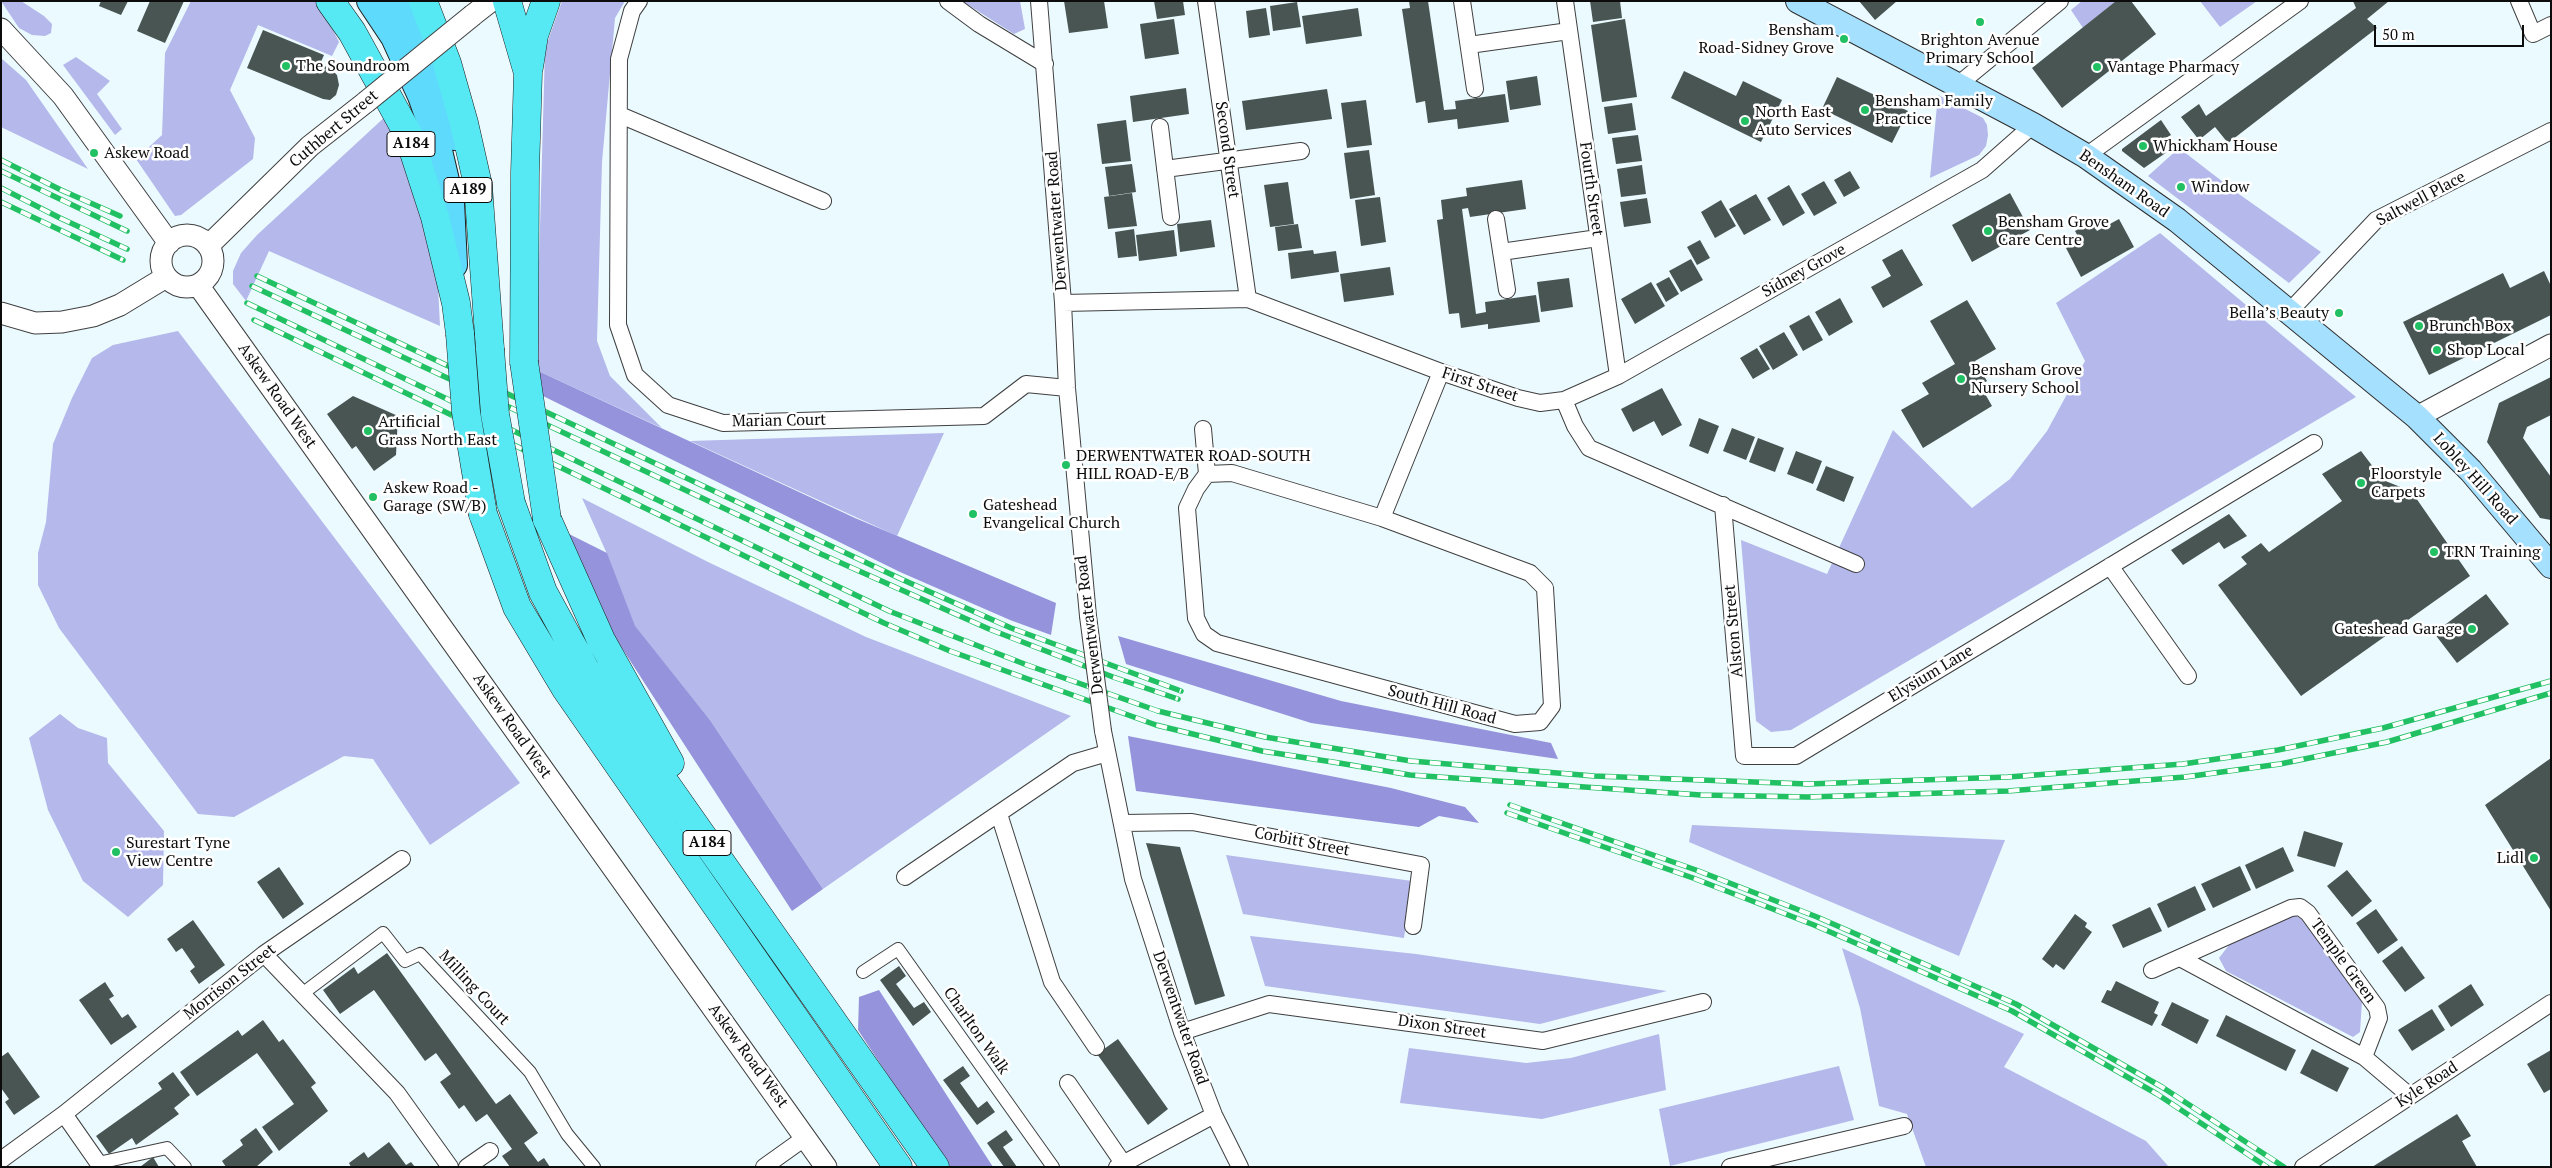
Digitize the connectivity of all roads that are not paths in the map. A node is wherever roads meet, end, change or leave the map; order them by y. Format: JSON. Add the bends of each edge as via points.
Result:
{"nodes":[{"id":1,"x":330,"y":1,"type":"edge"},
{"id":2,"x":370,"y":1,"type":"edge"},
{"id":3,"x":394,"y":1,"type":"edge"},
{"id":4,"x":422,"y":1,"type":"edge"},
{"id":5,"x":490,"y":1,"type":"edge"},
{"id":6,"x":507,"y":1,"type":"edge"},
{"id":7,"x":546,"y":1,"type":"edge"},
{"id":8,"x":639,"y":1,"type":"edge"},
{"id":9,"x":948,"y":1,"type":"edge"},
{"id":10,"x":1039,"y":1,"type":"edge"},
{"id":11,"x":1206,"y":1,"type":"edge"},
{"id":12,"x":1462,"y":1,"type":"edge"},
{"id":13,"x":1564,"y":1,"type":"edge"},
{"id":14,"x":1798,"y":1,"type":"edge"},
{"id":15,"x":2060,"y":1,"type":"edge"},
{"id":16,"x":2300,"y":1,"type":"edge"},
{"id":17,"x":2519,"y":1,"type":"edge"},
{"id":18,"x":2551,"y":24,"type":"edge"},
{"id":19,"x":1,"y":29,"type":"edge"},
{"id":20,"x":1569,"y":31,"type":"junction"},
{"id":21,"x":1468,"y":45,"type":"junction"},
{"id":22,"x":1045,"y":64,"type":"junction"},
{"id":23,"x":528,"y":73,"type":"junction"},
{"id":24,"x":1960,"y":84,"type":"junction"},
{"id":25,"x":1475,"y":89,"type":"dead end"},
{"id":26,"x":620,"y":115,"type":"junction"},
{"id":27,"x":2033,"y":125,"type":"junction"},
{"id":28,"x":1160,"y":127,"type":"dead end"},
{"id":29,"x":2551,"y":131,"type":"edge"},
{"id":30,"x":1301,"y":151,"type":"dead end"},
{"id":31,"x":2086,"y":156,"type":"junction"},
{"id":32,"x":1229,"y":161,"type":"junction"},
{"id":33,"x":1165,"y":169,"type":"junction"},
{"id":34,"x":823,"y":201,"type":"dead end"},
{"id":35,"x":1171,"y":217,"type":"dead end"},
{"id":36,"x":1496,"y":219,"type":"dead end"},
{"id":37,"x":1598,"y":238,"type":"junction"},
{"id":38,"x":169,"y":243,"type":"junction"},
{"id":39,"x":208,"y":246,"type":"junction"},
{"id":40,"x":1501,"y":252,"type":"junction"},
{"id":41,"x":166,"y":277,"type":"junction"},
{"id":42,"x":198,"y":285,"type":"junction"},
{"id":43,"x":1507,"y":290,"type":"dead end"},
{"id":44,"x":485,"y":299,"type":"junction"},
{"id":45,"x":1248,"y":299,"type":"junction"},
{"id":46,"x":456,"y":303,"type":"junction"},
{"id":47,"x":1063,"y":303,"type":"junction"},
{"id":48,"x":2289,"y":312,"type":"junction"},
{"id":49,"x":1,"y":313,"type":"edge"},
{"id":50,"x":2551,"y":345,"type":"edge"},
{"id":51,"x":1441,"y":372,"type":"junction"},
{"id":52,"x":1618,"y":376,"type":"junction"},
{"id":53,"x":1067,"y":388,"type":"junction"},
{"id":54,"x":1564,"y":400,"type":"junction"},
{"id":55,"x":2417,"y":416,"type":"junction"},
{"id":56,"x":1203,"y":429,"type":"dead end"},
{"id":57,"x":2314,"y":443,"type":"dead end"},
{"id":58,"x":1207,"y":474,"type":"junction"},
{"id":59,"x":1723,"y":505,"type":"junction"},
{"id":60,"x":1382,"y":518,"type":"junction"},
{"id":61,"x":2547,"y":557,"type":"edge"},
{"id":62,"x":1856,"y":564,"type":"dead end"},
{"id":63,"x":2110,"y":566,"type":"junction"},
{"id":64,"x":2188,"y":676,"type":"dead end"},
{"id":65,"x":1106,"y":753,"type":"junction"},
{"id":66,"x":1744,"y":756,"type":"joint"},
{"id":67,"x":999,"y":814,"type":"junction"},
{"id":68,"x":1122,"y":823,"type":"junction"},
{"id":69,"x":402,"y":859,"type":"dead end"},
{"id":70,"x":905,"y":877,"type":"dead end"},
{"id":71,"x":740,"y":890,"type":"junction"},
{"id":72,"x":1413,"y":926,"type":"dead end"},
{"id":73,"x":264,"y":954,"type":"junction"},
{"id":74,"x":2180,"y":958,"type":"junction"},
{"id":75,"x":2152,"y":970,"type":"dead end"},
{"id":76,"x":863,"y":972,"type":"dead end"},
{"id":77,"x":302,"y":994,"type":"junction"},
{"id":78,"x":1703,"y":1002,"type":"dead end"},
{"id":79,"x":2551,"y":1003,"type":"edge"},
{"id":80,"x":1182,"y":1032,"type":"junction"},
{"id":81,"x":1096,"y":1047,"type":"dead end"},
{"id":82,"x":2364,"y":1057,"type":"junction"},
{"id":83,"x":1068,"y":1082,"type":"dead end"},
{"id":84,"x":2410,"y":1096,"type":"junction"},
{"id":85,"x":64,"y":1114,"type":"junction"},
{"id":86,"x":1214,"y":1115,"type":"junction"},
{"id":87,"x":1904,"y":1126,"type":"dead end"},
{"id":88,"x":806,"y":1138,"type":"junction"},
{"id":89,"x":490,"y":1151,"type":"dead end"},
{"id":90,"x":1,"y":1160,"type":"edge"},
{"id":91,"x":100,"y":1165,"type":"edge"},
{"id":92,"x":1120,"y":1165,"type":"edge"},
{"id":93,"x":185,"y":1167,"type":"edge"},
{"id":94,"x":450,"y":1167,"type":"edge"},
{"id":95,"x":467,"y":1167,"type":"edge"},
{"id":96,"x":594,"y":1167,"type":"edge"},
{"id":97,"x":764,"y":1167,"type":"edge"},
{"id":98,"x":826,"y":1167,"type":"edge"},
{"id":99,"x":898,"y":1167,"type":"edge"},
{"id":100,"x":935,"y":1167,"type":"edge"},
{"id":101,"x":1053,"y":1167,"type":"edge"},
{"id":102,"x":1240,"y":1167,"type":"edge"},
{"id":103,"x":1730,"y":1167,"type":"edge"},
{"id":104,"x":2303,"y":1167,"type":"edge"}],
"edges":[{"from":1,"to":46,"type":"highway","number":"A184","via":[[352,32],[408,134],[435,217]]},
{"from":2,"to":46,"type":"main road","number":"A189","via":[[394,37],[436,138],[451,202]]},
{"from":3,"to":44,"type":"main road","number":"A189","via":[[437,84],[448,115],[469,194]]},
{"from":4,"to":44,"type":"highway","number":"A184","via":[[447,63],[478,184]]},
{"from":5,"to":39,"type":"street","name":"Cuthbert Street","bridge":true,"via":[[310,146]]},
{"from":6,"to":23,"type":"highway"},
{"from":7,"to":23,"type":"highway","via":[[534,35]]},
{"from":8,"to":26,"type":"street","name":"Marian Court","via":[[632,11],[619,59]]},
{"from":9,"to":22,"type":"street"},
{"from":10,"to":22,"type":"street","name":"Derwentwater Road"},
{"from":11,"to":32,"type":"street","name":"Second Street"},
{"from":12,"to":21,"type":"street"},
{"from":13,"to":20,"type":"street","name":"Fourth Street"},
{"from":14,"to":24,"type":"main road","name":"Bensham Road"},
{"from":15,"to":24,"type":"street"},
{"from":16,"to":31,"type":"street"},
{"from":17,"to":18,"type":"street","via":[[2533,34]]},
{"from":19,"to":38,"type":"street","via":[[63,96]]},
{"from":20,"to":21,"type":"street"},
{"from":20,"to":37,"type":"street","name":"Fourth Street"},
{"from":21,"to":25,"type":"street"},
{"from":22,"to":47,"type":"street","name":"Derwentwater Road"},
{"from":23,"to":71,"type":"highway","bridge":true,"via":[[524,362],[547,519],[602,640]]},
{"from":24,"to":27,"type":"main road","name":"Bensham Road"},
{"from":26,"to":34,"type":"street"},
{"from":26,"to":53,"type":"street","name":"Marian Court","via":[[618,325],[635,375],[668,405],[723,423],[984,416],[1026,384]]},
{"from":27,"to":31,"type":"main road","name":"Bensham Road"},
{"from":27,"to":52,"type":"street","name":"Sidney Grove","via":[[1982,170]]},
{"from":28,"to":33,"type":"street"},
{"from":29,"to":48,"type":"street","name":"Saltwell Place","via":[[2376,220]]},
{"from":30,"to":32,"type":"street"},
{"from":31,"to":48,"type":"main road","name":"Bensham Road","via":[[2177,220]]},
{"from":32,"to":33,"type":"street"},
{"from":32,"to":45,"type":"street","name":"Second Street"},
{"from":33,"to":35,"type":"street"},
{"from":36,"to":40,"type":"street"},
{"from":37,"to":40,"type":"street"},
{"from":37,"to":52,"type":"street","name":"Fourth Street"},
{"from":38,"to":39,"type":"street","via":[[188,235]]},
{"from":38,"to":41,"type":"street","via":[[161,262]]},
{"from":39,"to":42,"type":"street","via":[[212,255],[211,271],[207,279]]},
{"from":40,"to":43,"type":"street"},
{"from":41,"to":42,"type":"street","via":[[180,286]]},
{"from":41,"to":49,"type":"street","via":[[94,316],[35,323]]},
{"from":42,"to":88,"type":"street","name":"Askew Road West"},
{"from":44,"to":71,"type":"highway","number":"A184","bridge":true,"via":[[496,414],[511,503],[544,592],[585,669]]},
{"from":45,"to":47,"type":"street","name":"First Street"},
{"from":45,"to":51,"type":"street","name":"First Street"},
{"from":46,"to":99,"type":"highway","number":"A184","bridge":true,"via":[[466,412],[483,514],[517,606],[566,689]]},
{"from":47,"to":53,"type":"street","name":"Derwentwater Road"},
{"from":48,"to":55,"type":"main road","name":"Bensham Road"},
{"from":50,"to":55,"type":"street"},
{"from":51,"to":54,"type":"street","name":"First Street","via":[[1518,398],[1540,403]]},
{"from":51,"to":60,"type":"street"},
{"from":52,"to":54,"type":"street","name":"Sidney Grove"},
{"from":53,"to":65,"type":"street","name":"Derwentwater Road","bridge":true,"via":[[1088,616]]},
{"from":54,"to":59,"type":"street","via":[[1589,448]]},
{"from":55,"to":61,"type":"main road","name":"Lobley Hill Road"},
{"from":56,"to":58,"type":"street"},
{"from":57,"to":63,"type":"street","name":"Elysium Lane"},
{"from":58,"to":60,"type":"street","name":"South Hill Road","via":[[1232,473]]},
{"from":58,"to":60,"type":"street","name":"South Hill Road","via":[[1187,508],[1196,618],[1204,634],[1217,643],[1515,724],[1540,722],[1552,706],[1545,588],[1530,573]]},
{"from":59,"to":62,"type":"street"},
{"from":59,"to":66,"type":"street","name":"Alston Street"},
{"from":63,"to":64,"type":"street"},
{"from":63,"to":66,"type":"street","name":"Elysium Lane","via":[[1796,756]]},
{"from":65,"to":67,"type":"street","via":[[1073,763]]},
{"from":65,"to":68,"type":"street","name":"Derwentwater Road"},
{"from":67,"to":70,"type":"street"},
{"from":67,"to":81,"type":"street","via":[[1052,982]]},
{"from":68,"to":72,"type":"street","name":"Corbitt Street","via":[[1198,822],[1421,865]]},
{"from":68,"to":80,"type":"street","name":"Derwentwater Road","via":[[1133,880]]},
{"from":69,"to":73,"type":"street","name":"Morrison Street"},
{"from":71,"to":100,"type":"highway","number":"A184"},
{"from":73,"to":77,"type":"street"},
{"from":73,"to":85,"type":"street","name":"Morrison Street"},
{"from":74,"to":75,"type":"street","name":"Temple Green"},
{"from":74,"to":82,"type":"street"},
{"from":74,"to":82,"type":"street","name":"Temple Green","via":[[2291,908],[2300,907],[2308,913],[2377,1008],[2379,1018]]},
{"from":76,"to":101,"type":"street","name":"Charlton Walk","via":[[898,949]]},
{"from":77,"to":94,"type":"street","via":[[397,1093]]},
{"from":77,"to":96,"type":"street","name":"Milling Court","via":[[383,933],[405,961],[420,954],[530,1072],[567,1134]]},
{"from":78,"to":80,"type":"street","name":"Dixon Street","via":[[1543,1041],[1269,1004]]},
{"from":79,"to":84,"type":"street","name":"Kyle Road"},
{"from":80,"to":86,"type":"street","name":"Derwentwater Road"},
{"from":82,"to":84,"type":"street"},
{"from":83,"to":92,"type":"street"},
{"from":84,"to":104,"type":"street","name":"Kyle Road"},
{"from":85,"to":90,"type":"street","name":"Morrison Street"},
{"from":85,"to":91,"type":"street"},
{"from":86,"to":92,"type":"street"},
{"from":86,"to":102,"type":"street","name":"Derwentwater Road"},
{"from":87,"to":103,"type":"street"},
{"from":88,"to":97,"type":"street"},
{"from":88,"to":98,"type":"street","name":"Askew Road West"},
{"from":89,"to":95,"type":"street"},
{"from":91,"to":93,"type":"street","via":[[167,1148]]}]}
